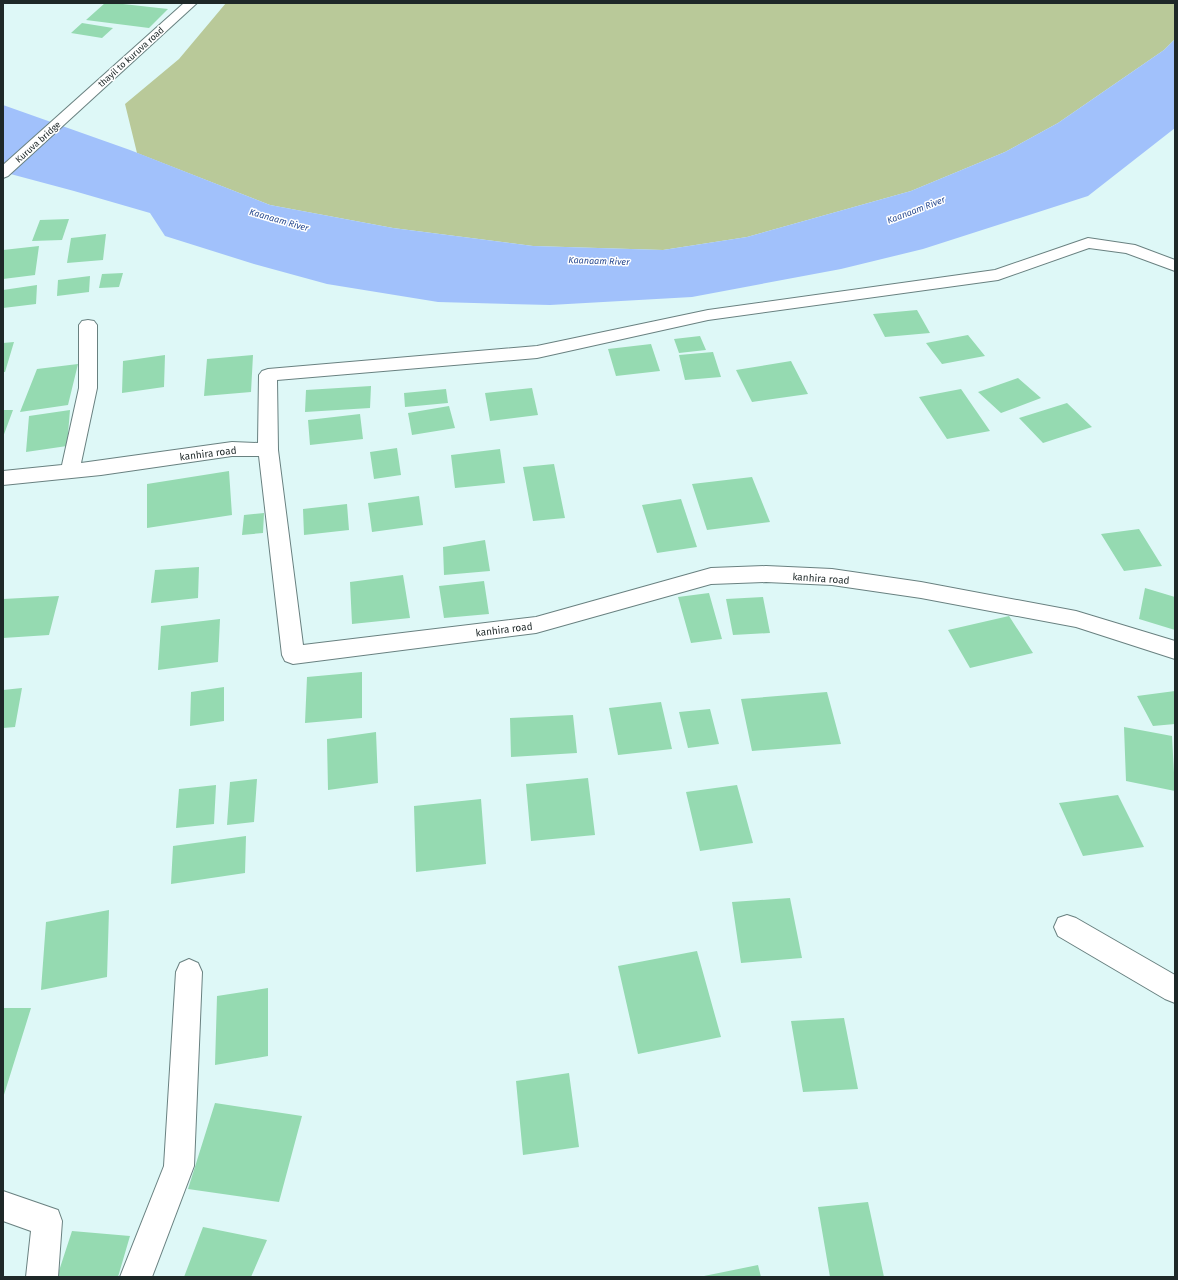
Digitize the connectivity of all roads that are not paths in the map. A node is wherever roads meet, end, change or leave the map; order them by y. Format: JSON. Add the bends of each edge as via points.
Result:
{"nodes":[{"id":1,"x":191,"y":3,"type":"edge"},
{"id":2,"x":72,"y":111,"type":"joint"},
{"id":3,"x":3,"y":173,"type":"edge"},
{"id":4,"x":1175,"y":266,"type":"edge"},
{"id":5,"x":88,"y":325,"type":"dead end"},
{"id":6,"x":268,"y":450,"type":"junction"},
{"id":7,"x":70,"y":471,"type":"junction"},
{"id":8,"x":3,"y":478,"type":"edge"},
{"id":9,"x":1175,"y":650,"type":"edge"},
{"id":10,"x":1068,"y":927,"type":"dead end"},
{"id":11,"x":188,"y":972,"type":"dead end"},
{"id":12,"x":1175,"y":990,"type":"edge"},
{"id":13,"x":3,"y":1206,"type":"edge"},
{"id":14,"x":42,"y":1277,"type":"edge"},
{"id":15,"x":136,"y":1277,"type":"edge"}],
"edges":[{"from":1,"to":2,"type":"street","name":"thayil to kuruva road"},
{"from":2,"to":3,"type":"street","name":"Kuruva bridge"},
{"from":4,"to":6,"type":"street","via":[[1129,248],[1088,243],[998,275],[708,315],[537,352],[268,375]]},
{"from":5,"to":7,"type":"street","via":[[88,388]]},
{"from":6,"to":7,"type":"street","name":"kanhira road","via":[[232,449]]},
{"from":6,"to":9,"type":"street","name":"kanhira road","via":[[293,655],[536,625],[711,576],[766,574],[832,577],[921,590],[1076,619]]},
{"from":7,"to":8,"type":"street","name":"kanhira road"},
{"from":10,"to":12,"type":"street"},
{"from":11,"to":15,"type":"street","via":[[179,1166]]},
{"from":13,"to":14,"type":"street","via":[[47,1222]]}]}
